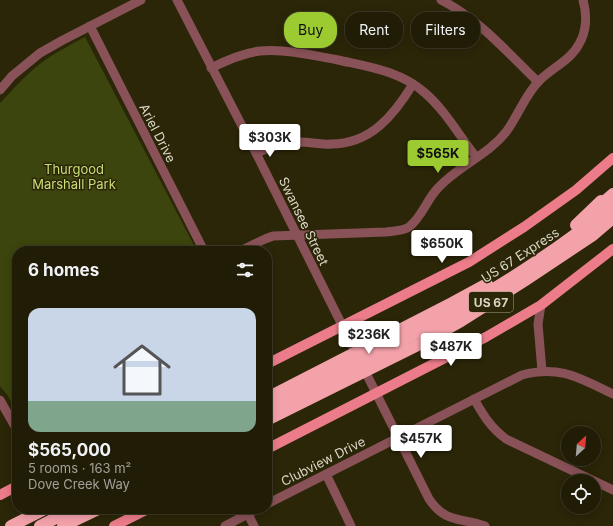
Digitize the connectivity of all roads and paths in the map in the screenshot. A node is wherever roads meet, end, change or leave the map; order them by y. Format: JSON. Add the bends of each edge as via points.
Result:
{"nodes":[{"id":1,"x":141,"y":0,"type":"edge"},
{"id":2,"x":177,"y":0,"type":"edge"},
{"id":3,"x":442,"y":0,"type":"edge"},
{"id":4,"x":583,"y":0,"type":"edge"},
{"id":5,"x":90,"y":26,"type":"junction"},
{"id":6,"x":212,"y":68,"type":"junction"},
{"id":7,"x":538,"y":82,"type":"junction"},
{"id":8,"x":413,"y":84,"type":"junction"},
{"id":9,"x":0,"y":90,"type":"edge"},
{"id":10,"x":256,"y":153,"type":"junction"},
{"id":11,"x":476,"y":157,"type":"junction"},
{"id":12,"x":613,"y":158,"type":"edge"},
{"id":13,"x":613,"y":189,"type":"edge"},
{"id":14,"x":613,"y":194,"type":"edge"},
{"id":15,"x":613,"y":205,"type":"edge"},
{"id":16,"x":613,"y":218,"type":"edge"},
{"id":17,"x":613,"y":224,"type":"edge"},
{"id":18,"x":576,"y":225,"type":"junction"},
{"id":19,"x":296,"y":235,"type":"junction"},
{"id":20,"x":593,"y":235,"type":"junction"},
{"id":21,"x":201,"y":246,"type":"edge"},
{"id":22,"x":250,"y":246,"type":"edge"},
{"id":23,"x":613,"y":249,"type":"edge"},
{"id":24,"x":541,"y":305,"type":"junction"},
{"id":25,"x":342,"y":326,"type":"junction"},
{"id":26,"x":380,"y":352,"type":"junction"},
{"id":27,"x":272,"y":361,"type":"edge"},
{"id":28,"x":542,"y":371,"type":"junction"},
{"id":29,"x":340,"y":373,"type":"junction"},
{"id":30,"x":376,"y":393,"type":"junction"},
{"id":31,"x":613,"y":394,"type":"edge"},
{"id":32,"x":272,"y":396,"type":"edge"},
{"id":33,"x":474,"y":399,"type":"junction"},
{"id":34,"x":0,"y":400,"type":"edge"},
{"id":35,"x":272,"y":407,"type":"edge"},
{"id":36,"x":272,"y":417,"type":"edge"},
{"id":37,"x":12,"y":421,"type":"edge"},
{"id":38,"x":399,"y":438,"type":"junction"},
{"id":39,"x":272,"y":446,"type":"edge"},
{"id":40,"x":326,"y":474,"type":"junction"},
{"id":41,"x":12,"y":489,"type":"edge"},
{"id":42,"x":613,"y":490,"type":"edge"},
{"id":43,"x":0,"y":495,"type":"edge"},
{"id":44,"x":272,"y":501,"type":"edge"},
{"id":45,"x":35,"y":514,"type":"edge"},
{"id":46,"x":64,"y":514,"type":"edge"},
{"id":47,"x":88,"y":514,"type":"edge"},
{"id":48,"x":93,"y":514,"type":"edge"},
{"id":49,"x":138,"y":514,"type":"edge"},
{"id":50,"x":248,"y":514,"type":"joint"},
{"id":51,"x":15,"y":524,"type":"edge"},
{"id":52,"x":469,"y":524,"type":"edge"},
{"id":53,"x":0,"y":525,"type":"edge"},
{"id":54,"x":40,"y":526,"type":"edge"},
{"id":55,"x":63,"y":526,"type":"edge"},
{"id":56,"x":79,"y":526,"type":"edge"},
{"id":57,"x":114,"y":526,"type":"edge"},
{"id":58,"x":225,"y":526,"type":"edge"},
{"id":59,"x":254,"y":526,"type":"edge"},
{"id":60,"x":351,"y":526,"type":"edge"},
{"id":61,"x":485,"y":526,"type":"edge"}],
"edges":[{"from":1,"to":5,"type":"street"},
{"from":2,"to":6,"type":"street","name":"Swansee Street"},
{"from":3,"to":7,"type":"street","via":[[480,26]]},
{"from":4,"to":7,"type":"street","via":[[585,22],[579,45],[568,58]]},
{"from":5,"to":9,"type":"street","via":[[40,53],[12,76]]},
{"from":5,"to":21,"type":"street","name":"Ariel Drive"},
{"from":6,"to":8,"type":"street","via":[[240,55],[282,50],[384,70]]},
{"from":6,"to":10,"type":"street","name":"Swansee Street"},
{"from":7,"to":11,"type":"street","via":[[506,132],[492,147]]},
{"from":8,"to":10,"type":"street","via":[[384,122],[357,139],[343,144],[287,143]]},
{"from":8,"to":11,"type":"street","via":[[436,104]]},
{"from":10,"to":19,"type":"street","name":"Swansee Street"},
{"from":11,"to":19,"type":"street","via":[[439,187],[408,228],[386,232]]},
{"from":12,"to":25,"type":"main road","via":[[576,190],[492,249]]},
{"from":13,"to":18,"type":"highway"},
{"from":14,"to":18,"type":"highway","number":"US 67"},
{"from":15,"to":26,"type":"highway","name":"US 67 Express","via":[[565,243],[518,274],[466,306]]},
{"from":16,"to":20,"type":"highway","number":"US 67"},
{"from":17,"to":20,"type":"highway"},
{"from":18,"to":26,"type":"highway","number":"US 67"},
{"from":19,"to":22,"type":"street","via":[[274,236]]},
{"from":19,"to":25,"type":"street","name":"Swansee Street"},
{"from":20,"to":26,"type":"highway","number":"US 67","via":[[461,321]]},
{"from":23,"to":24,"type":"main road"},
{"from":24,"to":28,"type":"street","via":[[538,324]]},
{"from":24,"to":30,"type":"main road","via":[[486,337]]},
{"from":25,"to":27,"type":"main road"},
{"from":25,"to":30,"type":"street","name":"Swansee Street"},
{"from":26,"to":29,"type":"highway","number":"US 67"},
{"from":26,"to":29,"type":"highway","number":"US 67"},
{"from":28,"to":31,"type":"street","name":"Clubview Drive","via":[[567,373]]},
{"from":28,"to":33,"type":"street","name":"Clubview Drive","via":[[522,375]]},
{"from":29,"to":32,"type":"highway","number":"US 67"},
{"from":29,"to":35,"type":"highway"},
{"from":29,"to":36,"type":"highway","number":"US 67"},
{"from":30,"to":38,"type":"street","name":"Swansee Street"},
{"from":30,"to":39,"type":"main road"},
{"from":33,"to":38,"type":"street","name":"Clubview Drive"},
{"from":33,"to":42,"type":"street","via":[[485,419],[506,439]]},
{"from":34,"to":37,"type":"street"},
{"from":38,"to":40,"type":"street","name":"Clubview Drive"},
{"from":38,"to":52,"type":"street","name":"Swansee Street","via":[[435,508]]},
{"from":40,"to":44,"type":"street","name":"Clubview Drive"},
{"from":40,"to":60,"type":"street"},
{"from":41,"to":43,"type":"main road"},
{"from":45,"to":51,"type":"highway"},
{"from":46,"to":54,"type":"highway"},
{"from":47,"to":55,"type":"highway"},
{"from":48,"to":56,"type":"highway"},
{"from":49,"to":57,"type":"main road"},
{"from":50,"to":58,"type":"street"},
{"from":50,"to":59,"type":"street"},
{"from":51,"to":53,"type":"highway"},
{"from":52,"to":61,"type":"street","name":"Swansee Street"}]}
